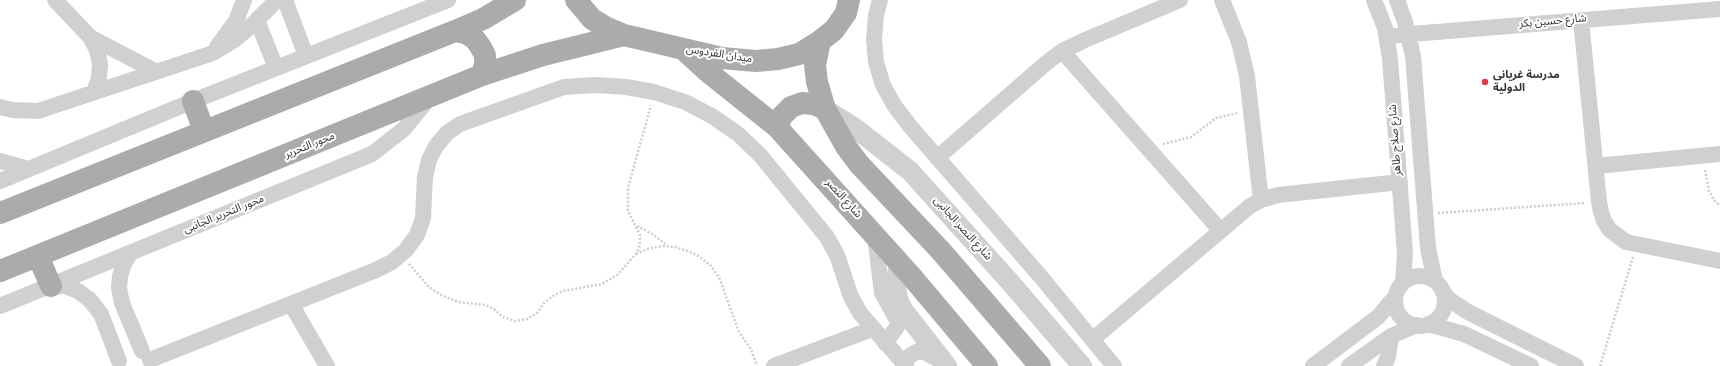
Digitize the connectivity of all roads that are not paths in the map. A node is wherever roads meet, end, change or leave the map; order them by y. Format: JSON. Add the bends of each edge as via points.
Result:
{"nodes":[{"id":1,"x":55,"y":0,"type":"edge"},
{"id":2,"x":244,"y":0,"type":"edge"},
{"id":3,"x":248,"y":0,"type":"edge"},
{"id":4,"x":285,"y":0,"type":"edge"},
{"id":5,"x":448,"y":0,"type":"edge"},
{"id":6,"x":576,"y":0,"type":"edge"},
{"id":7,"x":849,"y":0,"type":"edge"},
{"id":8,"x":1180,"y":0,"type":"edge"},
{"id":9,"x":1222,"y":0,"type":"edge"},
{"id":10,"x":1374,"y":0,"type":"edge"},
{"id":11,"x":1397,"y":0,"type":"edge"},
{"id":12,"x":503,"y":3,"type":"edge"},
{"id":13,"x":878,"y":8,"type":"edge"},
{"id":14,"x":1720,"y":9,"type":"edge"},
{"id":15,"x":267,"y":10,"type":"edge"},
{"id":16,"x":1581,"y":20,"type":"junction"},
{"id":17,"x":455,"y":31,"type":"junction"},
{"id":18,"x":1409,"y":34,"type":"junction"},
{"id":19,"x":624,"y":35,"type":"junction"},
{"id":20,"x":1387,"y":36,"type":"junction"},
{"id":21,"x":90,"y":37,"type":"junction"},
{"id":22,"x":820,"y":41,"type":"junction"},
{"id":23,"x":682,"y":49,"type":"junction"},
{"id":24,"x":1062,"y":51,"type":"junction"},
{"id":25,"x":213,"y":53,"type":"junction"},
{"id":26,"x":306,"y":56,"type":"junction"},
{"id":27,"x":276,"y":68,"type":"junction"},
{"id":28,"x":155,"y":71,"type":"junction"},
{"id":29,"x":482,"y":75,"type":"junction"},
{"id":30,"x":94,"y":92,"type":"junction"},
{"id":31,"x":430,"y":97,"type":"junction"},
{"id":32,"x":193,"y":101,"type":"junction"},
{"id":33,"x":0,"y":107,"type":"edge"},
{"id":34,"x":825,"y":109,"type":"junction"},
{"id":35,"x":777,"y":127,"type":"junction"},
{"id":36,"x":204,"y":131,"type":"junction"},
{"id":37,"x":1720,"y":154,"type":"edge"},
{"id":38,"x":938,"y":158,"type":"junction"},
{"id":39,"x":0,"y":161,"type":"edge"},
{"id":40,"x":1596,"y":166,"type":"junction"},
{"id":41,"x":28,"y":169,"type":"junction"},
{"id":42,"x":0,"y":181,"type":"edge"},
{"id":43,"x":1400,"y":182,"type":"junction"},
{"id":44,"x":1261,"y":200,"type":"junction"},
{"id":45,"x":0,"y":213,"type":"edge"},
{"id":46,"x":1220,"y":230,"type":"junction"},
{"id":47,"x":875,"y":236,"type":"junction"},
{"id":48,"x":130,"y":254,"type":"junction"},
{"id":49,"x":38,"y":256,"type":"junction"},
{"id":50,"x":1720,"y":261,"type":"edge"},
{"id":51,"x":900,"y":263,"type":"junction"},
{"id":52,"x":0,"y":271,"type":"edge"},
{"id":53,"x":51,"y":286,"type":"junction"},
{"id":54,"x":1439,"y":287,"type":"junction"},
{"id":55,"x":1399,"y":290,"type":"junction"},
{"id":56,"x":292,"y":304,"type":"junction"},
{"id":57,"x":0,"y":306,"type":"edge"},
{"id":58,"x":1422,"y":325,"type":"junction"},
{"id":59,"x":872,"y":329,"type":"junction"},
{"id":60,"x":1391,"y":336,"type":"junction"},
{"id":61,"x":1093,"y":339,"type":"junction"},
{"id":62,"x":885,"y":343,"type":"junction"},
{"id":63,"x":148,"y":359,"type":"edge"},
{"id":64,"x":119,"y":364,"type":"edge"},
{"id":65,"x":904,"y":364,"type":"edge"},
{"id":66,"x":945,"y":365,"type":"edge"},
{"id":67,"x":327,"y":366,"type":"edge"},
{"id":68,"x":774,"y":366,"type":"edge"},
{"id":69,"x":987,"y":366,"type":"edge"},
{"id":70,"x":1040,"y":366,"type":"edge"},
{"id":71,"x":1082,"y":366,"type":"edge"},
{"id":72,"x":1114,"y":366,"type":"edge"},
{"id":73,"x":1313,"y":366,"type":"edge"},
{"id":74,"x":1349,"y":366,"type":"edge"},
{"id":75,"x":1384,"y":366,"type":"edge"},
{"id":76,"x":1531,"y":366,"type":"edge"},
{"id":77,"x":1576,"y":366,"type":"edge"}],
"edges":[{"from":1,"to":21,"type":"street"},
{"from":2,"to":25,"type":"street","via":[[236,21]]},
{"from":3,"to":15,"type":"street","via":[[253,7]]},
{"from":4,"to":26,"type":"street"},
{"from":5,"to":26,"type":"street"},
{"from":6,"to":19,"type":"main road","name":"ميدان الفردوس","via":[[592,19]]},
{"from":7,"to":22,"type":"main road","name":"ميدان الفردوس","via":[[846,13],[834,30]]},
{"from":8,"to":24,"type":"street"},
{"from":9,"to":44,"type":"street","via":[[1244,59]]},
{"from":10,"to":20,"type":"street","name":"شارع صلاح طاهر"},
{"from":11,"to":18,"type":"street","name":"شارع صلاح طاهر"},
{"from":12,"to":17,"type":"main road","via":[[483,19]]},
{"from":13,"to":38,"type":"street","via":[[874,39],[876,62],[883,85],[894,105]]},
{"from":14,"to":16,"type":"street","name":"شارع حسين بكر"},
{"from":15,"to":25,"type":"street","via":[[233,41]]},
{"from":15,"to":27,"type":"street"},
{"from":16,"to":18,"type":"street","name":"شارع حسين بكر"},
{"from":16,"to":40,"type":"street"},
{"from":17,"to":29,"type":"main road","via":[[470,36],[480,46],[485,65]]},
{"from":17,"to":36,"type":"main road"},
{"from":18,"to":20,"type":"street","name":"شارع حسين بكر"},
{"from":18,"to":54,"type":"street","name":"شارع صلاح طاهر","via":[[1428,248]]},
{"from":19,"to":23,"type":"main road","name":"ميدان الفردوس"},
{"from":19,"to":29,"type":"main road","name":"محور التحرير","via":[[543,55]]},
{"from":20,"to":43,"type":"street","name":"شارع صلاح طاهر"},
{"from":21,"to":28,"type":"street"},
{"from":21,"to":30,"type":"street","via":[[97,50],[100,64]]},
{"from":22,"to":23,"type":"main road","name":"ميدان الفردوس","via":[[799,54],[756,61],[722,58]]},
{"from":22,"to":34,"type":"main road","via":[[815,65]]},
{"from":23,"to":35,"type":"main road","name":"شارع النصر"},
{"from":24,"to":38,"type":"street"},
{"from":24,"to":46,"type":"street"},
{"from":25,"to":28,"type":"street"},
{"from":26,"to":27,"type":"street"},
{"from":27,"to":32,"type":"street"},
{"from":28,"to":30,"type":"street"},
{"from":29,"to":31,"type":"main road","name":"محور التحرير"},
{"from":30,"to":33,"type":"street","via":[[38,111]]},
{"from":31,"to":48,"type":"street","name":"محور التحرير الجانبى","via":[[404,129],[372,154]]},
{"from":31,"to":49,"type":"main road","name":"محور التحرير"},
{"from":32,"to":36,"type":"main road"},
{"from":32,"to":41,"type":"street"},
{"from":34,"to":35,"type":"main road","via":[[808,103],[791,107],[782,116]]},
{"from":34,"to":70,"type":"main road","via":[[846,148],[859,164],[941,251]]},
{"from":34,"to":71,"type":"street","name":"شارع النصر الجانبى","via":[[872,140],[910,171]]},
{"from":35,"to":47,"type":"main road","name":"شارع النصر"},
{"from":36,"to":45,"type":"main road"},
{"from":37,"to":40,"type":"street"},
{"from":38,"to":61,"type":"street"},
{"from":39,"to":41,"type":"street"},
{"from":40,"to":50,"type":"street","via":[[1601,212],[1610,230],[1618,237],[1636,245]]},
{"from":41,"to":42,"type":"street"},
{"from":43,"to":44,"type":"street","via":[[1278,195]]},
{"from":43,"to":55,"type":"street","name":"شارع صلاح طاهر","via":[[1405,263]]},
{"from":44,"to":46,"type":"street","via":[[1240,212]]},
{"from":46,"to":61,"type":"street"},
{"from":47,"to":51,"type":"main road","name":"شارع النصر"},
{"from":47,"to":62,"type":"street","via":[[882,293],[898,322]]},
{"from":48,"to":53,"type":"street","name":"محور التحرير الجانبى"},
{"from":48,"to":63,"type":"street","via":[[122,270],[119,288],[122,303]]},
{"from":49,"to":52,"type":"main road","name":"محور التحرير"},
{"from":49,"to":53,"type":"main road"},
{"from":51,"to":66,"type":"street","via":[[895,283],[899,302]]},
{"from":51,"to":69,"type":"main road","name":"شارع النصر"},
{"from":53,"to":57,"type":"street","name":"محور التحرير الجانبى"},
{"from":53,"to":64,"type":"street","via":[[65,286],[90,300],[101,314]]},
{"from":54,"to":55,"type":"street","via":[[1422,276],[1408,279]]},
{"from":54,"to":58,"type":"street","via":[[1444,305],[1442,311],[1438,317]]},
{"from":54,"to":77,"type":"street","via":[[1450,300],[1468,312]]},
{"from":55,"to":58,"type":"street","via":[[1395,305],[1400,316],[1409,323]]},
{"from":55,"to":73,"type":"street","via":[[1378,317]]},
{"from":56,"to":59,"type":"street","via":[[376,270],[392,262],[406,250],[417,235],[423,218],[428,160],[447,133],[460,124],[564,88],[595,85],[654,92],[685,102],[738,134],[760,155],[827,237],[837,256],[851,297]]},
{"from":56,"to":63,"type":"street"},
{"from":56,"to":67,"type":"street"},
{"from":58,"to":60,"type":"street"},
{"from":58,"to":76,"type":"street","via":[[1464,334]]},
{"from":59,"to":62,"type":"street"},
{"from":59,"to":68,"type":"street"},
{"from":60,"to":74,"type":"street"},
{"from":60,"to":75,"type":"street"},
{"from":61,"to":72,"type":"street"},
{"from":62,"to":65,"type":"street"},
{"from":63,"to":64,"type":"street","via":[[131,350],[122,356]]},
{"from":65,"to":66,"type":"street","via":[[918,351]]}]}
